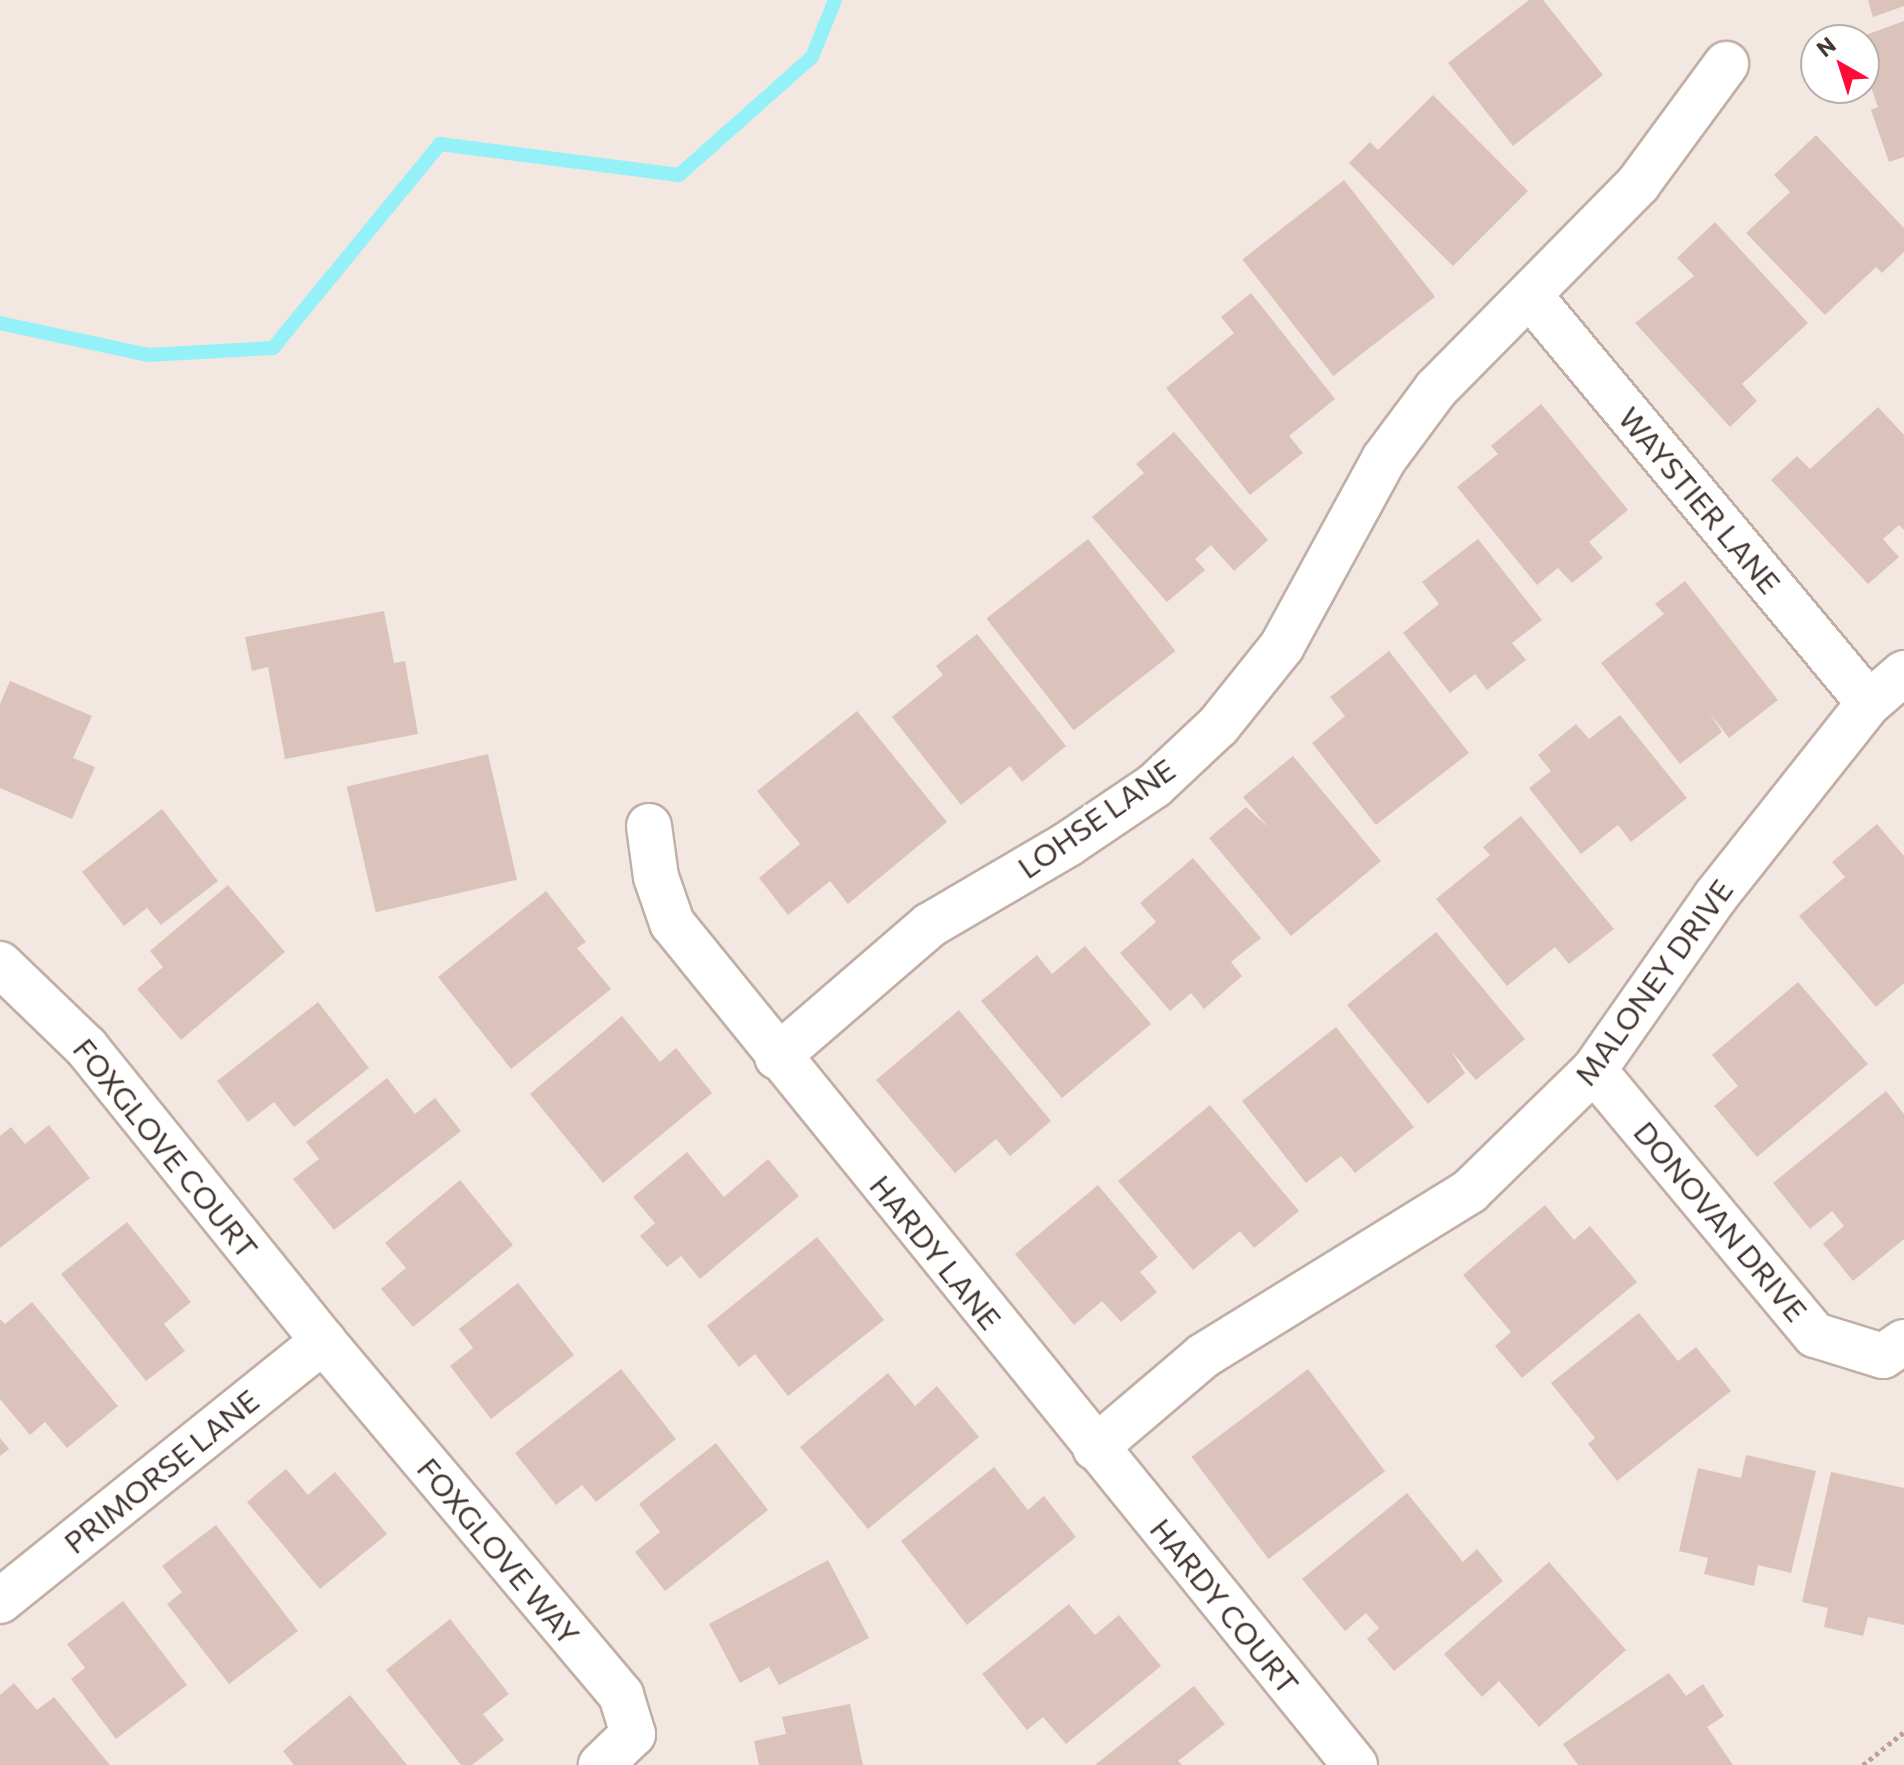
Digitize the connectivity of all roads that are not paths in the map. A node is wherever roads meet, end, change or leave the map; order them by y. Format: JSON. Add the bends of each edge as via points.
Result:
{"nodes":[{"id":1,"x":1726,"y":64,"type":"dead end"},
{"id":2,"x":1531,"y":297,"type":"junction"},
{"id":3,"x":1904,"y":673,"type":"edge"},
{"id":4,"x":1869,"y":703,"type":"junction"},
{"id":5,"x":649,"y":826,"type":"dead end"},
{"id":6,"x":0,"y":964,"type":"edge"},
{"id":7,"x":777,"y":1057,"type":"junction"},
{"id":8,"x":1594,"y":1070,"type":"junction"},
{"id":9,"x":323,"y":1341,"type":"junction"},
{"id":10,"x":1904,"y":1342,"type":"edge"},
{"id":11,"x":1095,"y":1448,"type":"junction"},
{"id":12,"x":0,"y":1601,"type":"edge"},
{"id":13,"x":601,"y":1765,"type":"edge"},
{"id":14,"x":1355,"y":1765,"type":"edge"}],
"edges":[{"from":1,"to":2,"type":"street","name":"LOHSE LANE","via":[[1638,184]]},
{"from":2,"to":4,"type":"street","name":"WAYSTIER LANE"},
{"from":2,"to":7,"type":"street","name":"LOHSE LANE","via":[[1436,389],[1384,459],[1282,646],[1218,726],[1154,786],[930,925]]},
{"from":3,"to":4,"type":"street","name":"MALONEY DRIVE"},
{"from":4,"to":8,"type":"street","name":"MALONEY DRIVE","via":[[1715,897]]},
{"from":5,"to":7,"type":"street","name":"HARDY LANE","via":[[656,877],[672,923]]},
{"from":6,"to":9,"type":"street","name":"FOXGLOVE COURT","via":[[86,1047]]},
{"from":7,"to":11,"type":"street","name":"HARDY LANE"},
{"from":8,"to":10,"type":"street","name":"DONOVAN DRIVE","via":[[1815,1335],[1883,1356]]},
{"from":8,"to":11,"type":"street","name":"MALONEY DRIVE","via":[[1470,1191],[1203,1356]]},
{"from":9,"to":12,"type":"street","name":"PRIMORSE LANE"},
{"from":9,"to":13,"type":"street","name":"FOXGLOVE WAY","via":[[621,1695],[633,1734]]},
{"from":11,"to":14,"type":"street","name":"HARDY COURT"}]}
